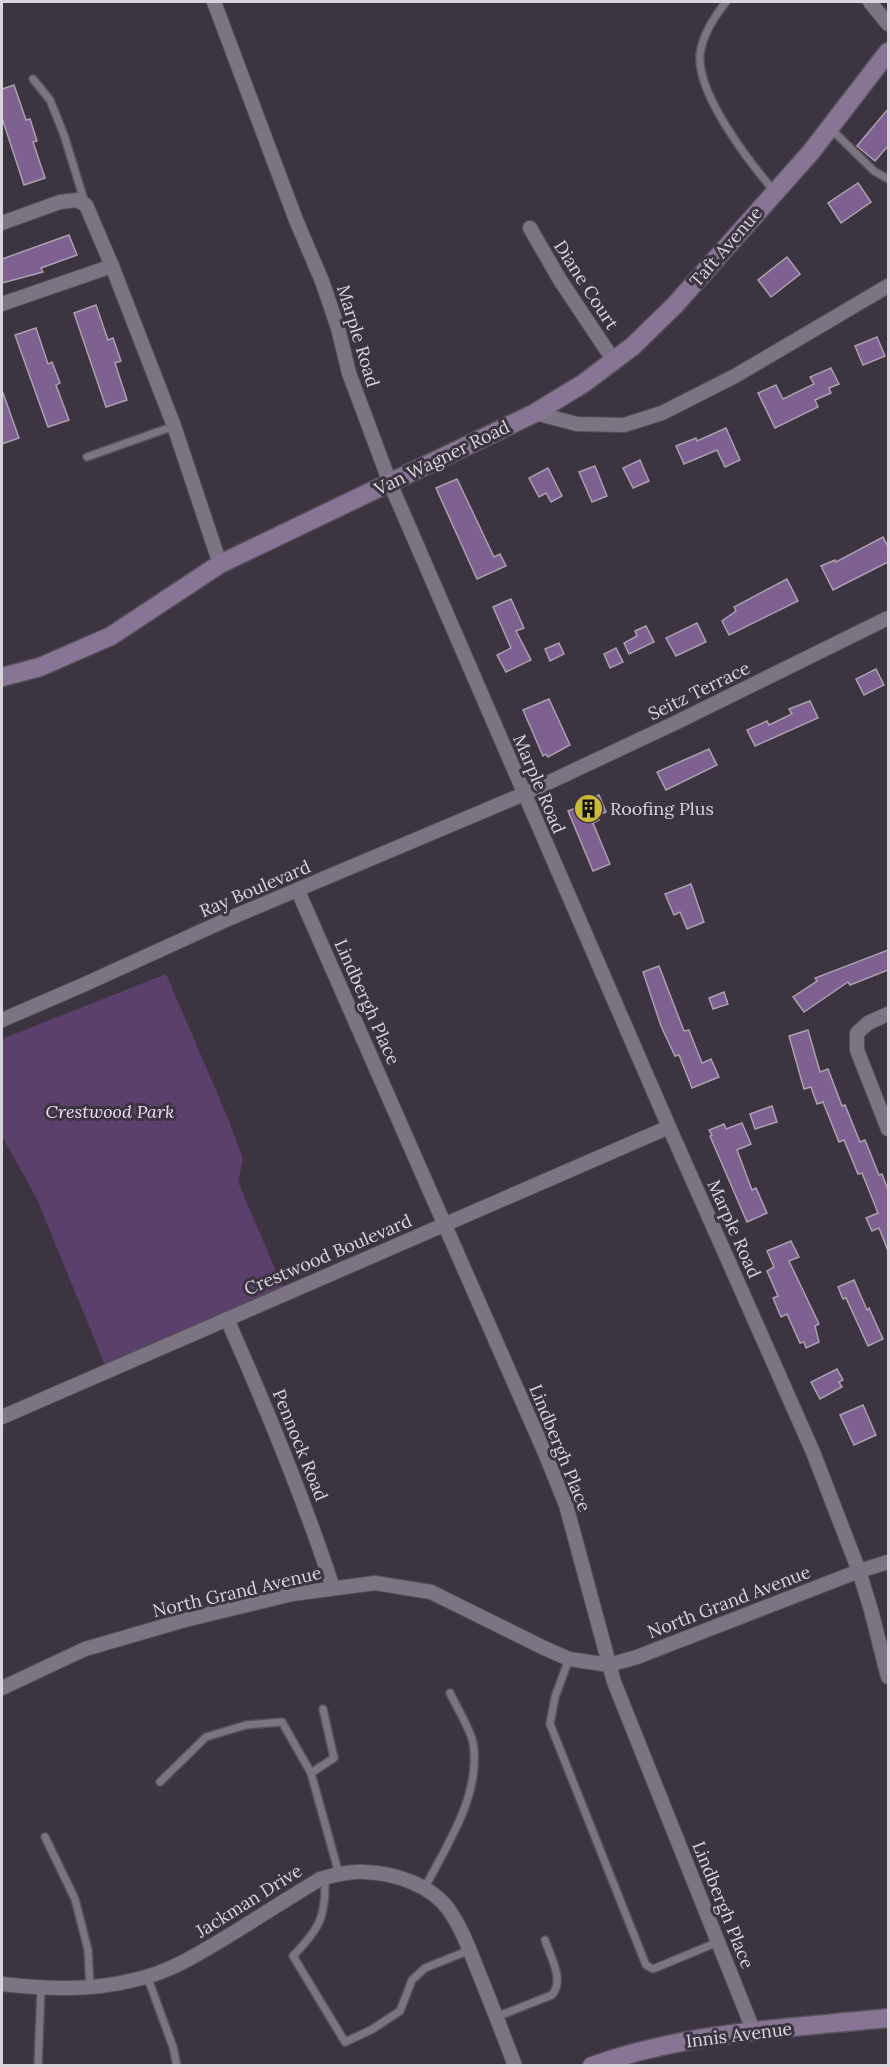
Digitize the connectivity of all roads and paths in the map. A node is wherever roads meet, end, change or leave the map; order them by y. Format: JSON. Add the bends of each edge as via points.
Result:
{"nodes":[{"id":1,"x":214,"y":2,"type":"edge"},
{"id":2,"x":726,"y":2,"type":"edge"},
{"id":3,"x":870,"y":2,"type":"edge"},
{"id":4,"x":888,"y":24,"type":"edge"},
{"id":5,"x":888,"y":52,"type":"edge"},
{"id":6,"x":33,"y":79,"type":"dead end"},
{"id":7,"x":830,"y":128,"type":"junction"},
{"id":8,"x":888,"y":179,"type":"edge"},
{"id":9,"x":775,"y":192,"type":"junction"},
{"id":10,"x":86,"y":205,"type":"junction"},
{"id":11,"x":2,"y":223,"type":"edge"},
{"id":12,"x":530,"y":228,"type":"dead end"},
{"id":13,"x":112,"y":266,"type":"junction"},
{"id":14,"x":888,"y":286,"type":"edge"},
{"id":15,"x":2,"y":304,"type":"edge"},
{"id":16,"x":614,"y":361,"type":"junction"},
{"id":17,"x":535,"y":413,"type":"junction"},
{"id":18,"x":174,"y":426,"type":"junction"},
{"id":19,"x":87,"y":457,"type":"dead end"},
{"id":20,"x":390,"y":483,"type":"junction"},
{"id":21,"x":220,"y":564,"type":"junction"},
{"id":22,"x":888,"y":618,"type":"edge"},
{"id":23,"x":2,"y":677,"type":"edge"},
{"id":24,"x":524,"y":794,"type":"junction"},
{"id":25,"x":298,"y":891,"type":"junction"},
{"id":26,"x":888,"y":1014,"type":"edge"},
{"id":27,"x":2,"y":1020,"type":"edge"},
{"id":28,"x":669,"y":1127,"type":"junction"},
{"id":29,"x":888,"y":1129,"type":"edge"},
{"id":30,"x":445,"y":1224,"type":"junction"},
{"id":31,"x":228,"y":1319,"type":"junction"},
{"id":32,"x":2,"y":1417,"type":"edge"},
{"id":33,"x":888,"y":1562,"type":"edge"},
{"id":34,"x":859,"y":1571,"type":"junction"},
{"id":35,"x":333,"y":1588,"type":"junction"},
{"id":36,"x":569,"y":1659,"type":"junction"},
{"id":37,"x":609,"y":1665,"type":"junction"},
{"id":38,"x":888,"y":1677,"type":"edge"},
{"id":39,"x":2,"y":1688,"type":"edge"},
{"id":40,"x":450,"y":1693,"type":"dead end"},
{"id":41,"x":323,"y":1709,"type":"dead end"},
{"id":42,"x":311,"y":1773,"type":"junction"},
{"id":43,"x":160,"y":1782,"type":"dead end"},
{"id":44,"x":45,"y":1837,"type":"dead end"},
{"id":45,"x":332,"y":1876,"type":"junction"},
{"id":46,"x":424,"y":1889,"type":"junction"},
{"id":47,"x":545,"y":1940,"type":"dead end"},
{"id":48,"x":718,"y":1942,"type":"junction"},
{"id":49,"x":470,"y":1950,"type":"junction"},
{"id":50,"x":147,"y":1976,"type":"junction"},
{"id":51,"x":2,"y":1984,"type":"edge"},
{"id":52,"x":90,"y":1987,"type":"junction"},
{"id":53,"x":41,"y":1988,"type":"junction"},
{"id":54,"x":496,"y":2017,"type":"junction"},
{"id":55,"x":888,"y":2018,"type":"edge"},
{"id":56,"x":754,"y":2032,"type":"junction"},
{"id":57,"x":38,"y":2066,"type":"edge"},
{"id":58,"x":177,"y":2066,"type":"edge"},
{"id":59,"x":515,"y":2066,"type":"edge"},
{"id":60,"x":592,"y":2066,"type":"edge"}],
"edges":[{"from":1,"to":20,"type":"street","name":"Marple Road","via":[[322,281],[349,373]]},
{"from":2,"to":9,"type":"lane","via":[[706,32],[700,56],[706,85],[751,165]]},
{"from":3,"to":4,"type":"street"},
{"from":5,"to":7,"type":"street","name":"Taft Avenue"},
{"from":6,"to":10,"type":"lane","via":[[50,100]]},
{"from":7,"to":8,"type":"lane","via":[[874,171]]},
{"from":7,"to":9,"type":"street","name":"Taft Avenue"},
{"from":9,"to":16,"type":"street","name":"Taft Avenue","via":[[675,305]]},
{"from":10,"to":11,"type":"street","via":[[77,200],[60,202]]},
{"from":10,"to":13,"type":"street"},
{"from":12,"to":16,"type":"street","name":"Diane Court"},
{"from":13,"to":15,"type":"street"},
{"from":13,"to":18,"type":"street"},
{"from":14,"to":17,"type":"street","via":[[735,376],[662,413],[624,425],[577,424]]},
{"from":16,"to":17,"type":"street","name":"Taft Avenue"},
{"from":17,"to":20,"type":"street","name":"Van Wagner Road"},
{"from":18,"to":19,"type":"lane"},
{"from":18,"to":21,"type":"street"},
{"from":20,"to":21,"type":"street","name":"Van Wagner Road"},
{"from":20,"to":24,"type":"street","name":"Marple Road"},
{"from":21,"to":23,"type":"street","name":"Van Wagner Road","via":[[111,636],[40,667]]},
{"from":22,"to":24,"type":"street","name":"Seitz Terrace"},
{"from":24,"to":25,"type":"street","name":"Ray Boulevard"},
{"from":24,"to":28,"type":"street","name":"Marple Road"},
{"from":25,"to":27,"type":"street","name":"Ray Boulevard"},
{"from":25,"to":30,"type":"street","name":"Lindbergh Place"},
{"from":26,"to":29,"type":"street","via":[[868,1023],[857,1034],[857,1050]]},
{"from":28,"to":30,"type":"street","name":"Crestwood Boulevard"},
{"from":28,"to":34,"type":"street","name":"Marple Road","via":[[813,1452]]},
{"from":30,"to":31,"type":"street","name":"Crestwood Boulevard"},
{"from":30,"to":37,"type":"street","name":"Lindbergh Place","via":[[566,1505]]},
{"from":31,"to":32,"type":"street","name":"Crestwood Boulevard"},
{"from":31,"to":35,"type":"street","name":"Pennock Road","via":[[314,1529]]},
{"from":33,"to":34,"type":"street","name":"North Grand Avenue"},
{"from":34,"to":37,"type":"street","name":"North Grand Avenue"},
{"from":34,"to":38,"type":"street","name":"Marple Road"},
{"from":35,"to":36,"type":"street","name":"North Grand Avenue","via":[[375,1583],[431,1592]]},
{"from":35,"to":39,"type":"street","name":"North Grand Avenue","via":[[195,1617],[85,1649]]},
{"from":36,"to":37,"type":"street","name":"North Grand Avenue"},
{"from":36,"to":48,"type":"lane","via":[[550,1724],[646,1965],[653,1969]]},
{"from":37,"to":48,"type":"street","name":"Lindbergh Place"},
{"from":40,"to":46,"type":"lane","via":[[473,1742],[473,1779],[464,1813]]},
{"from":41,"to":42,"type":"lane","via":[[334,1758]]},
{"from":42,"to":43,"type":"lane","via":[[282,1722],[246,1725],[206,1737]]},
{"from":42,"to":45,"type":"lane"},
{"from":44,"to":52,"type":"lane","via":[[75,1899],[88,1950]]},
{"from":45,"to":46,"type":"street","name":"Jackman Drive","via":[[364,1872],[392,1875]]},
{"from":45,"to":49,"type":"lane","via":[[321,1919],[293,1956],[345,2042],[400,2011],[412,1980],[425,1968]]},
{"from":45,"to":50,"type":"street","name":"Jackman Drive","via":[[320,1879],[197,1955]]},
{"from":46,"to":49,"type":"street","name":"Jackman Drive","via":[[450,1910]]},
{"from":47,"to":54,"type":"lane","via":[[558,1979],[556,1990]]},
{"from":48,"to":56,"type":"street","name":"Lindbergh Place"},
{"from":49,"to":54,"type":"street","name":"Jackman Drive"},
{"from":50,"to":52,"type":"street","name":"Jackman Drive"},
{"from":50,"to":58,"type":"lane","via":[[174,2047]]},
{"from":51,"to":53,"type":"street","name":"Jackman Drive"},
{"from":52,"to":53,"type":"street","name":"Jackman Drive"},
{"from":53,"to":57,"type":"lane"},
{"from":54,"to":59,"type":"street","name":"Jackman Drive"},
{"from":55,"to":56,"type":"street","name":"Innis Avenue"},
{"from":56,"to":60,"type":"street","name":"Innis Avenue","via":[[673,2044]]}]}
